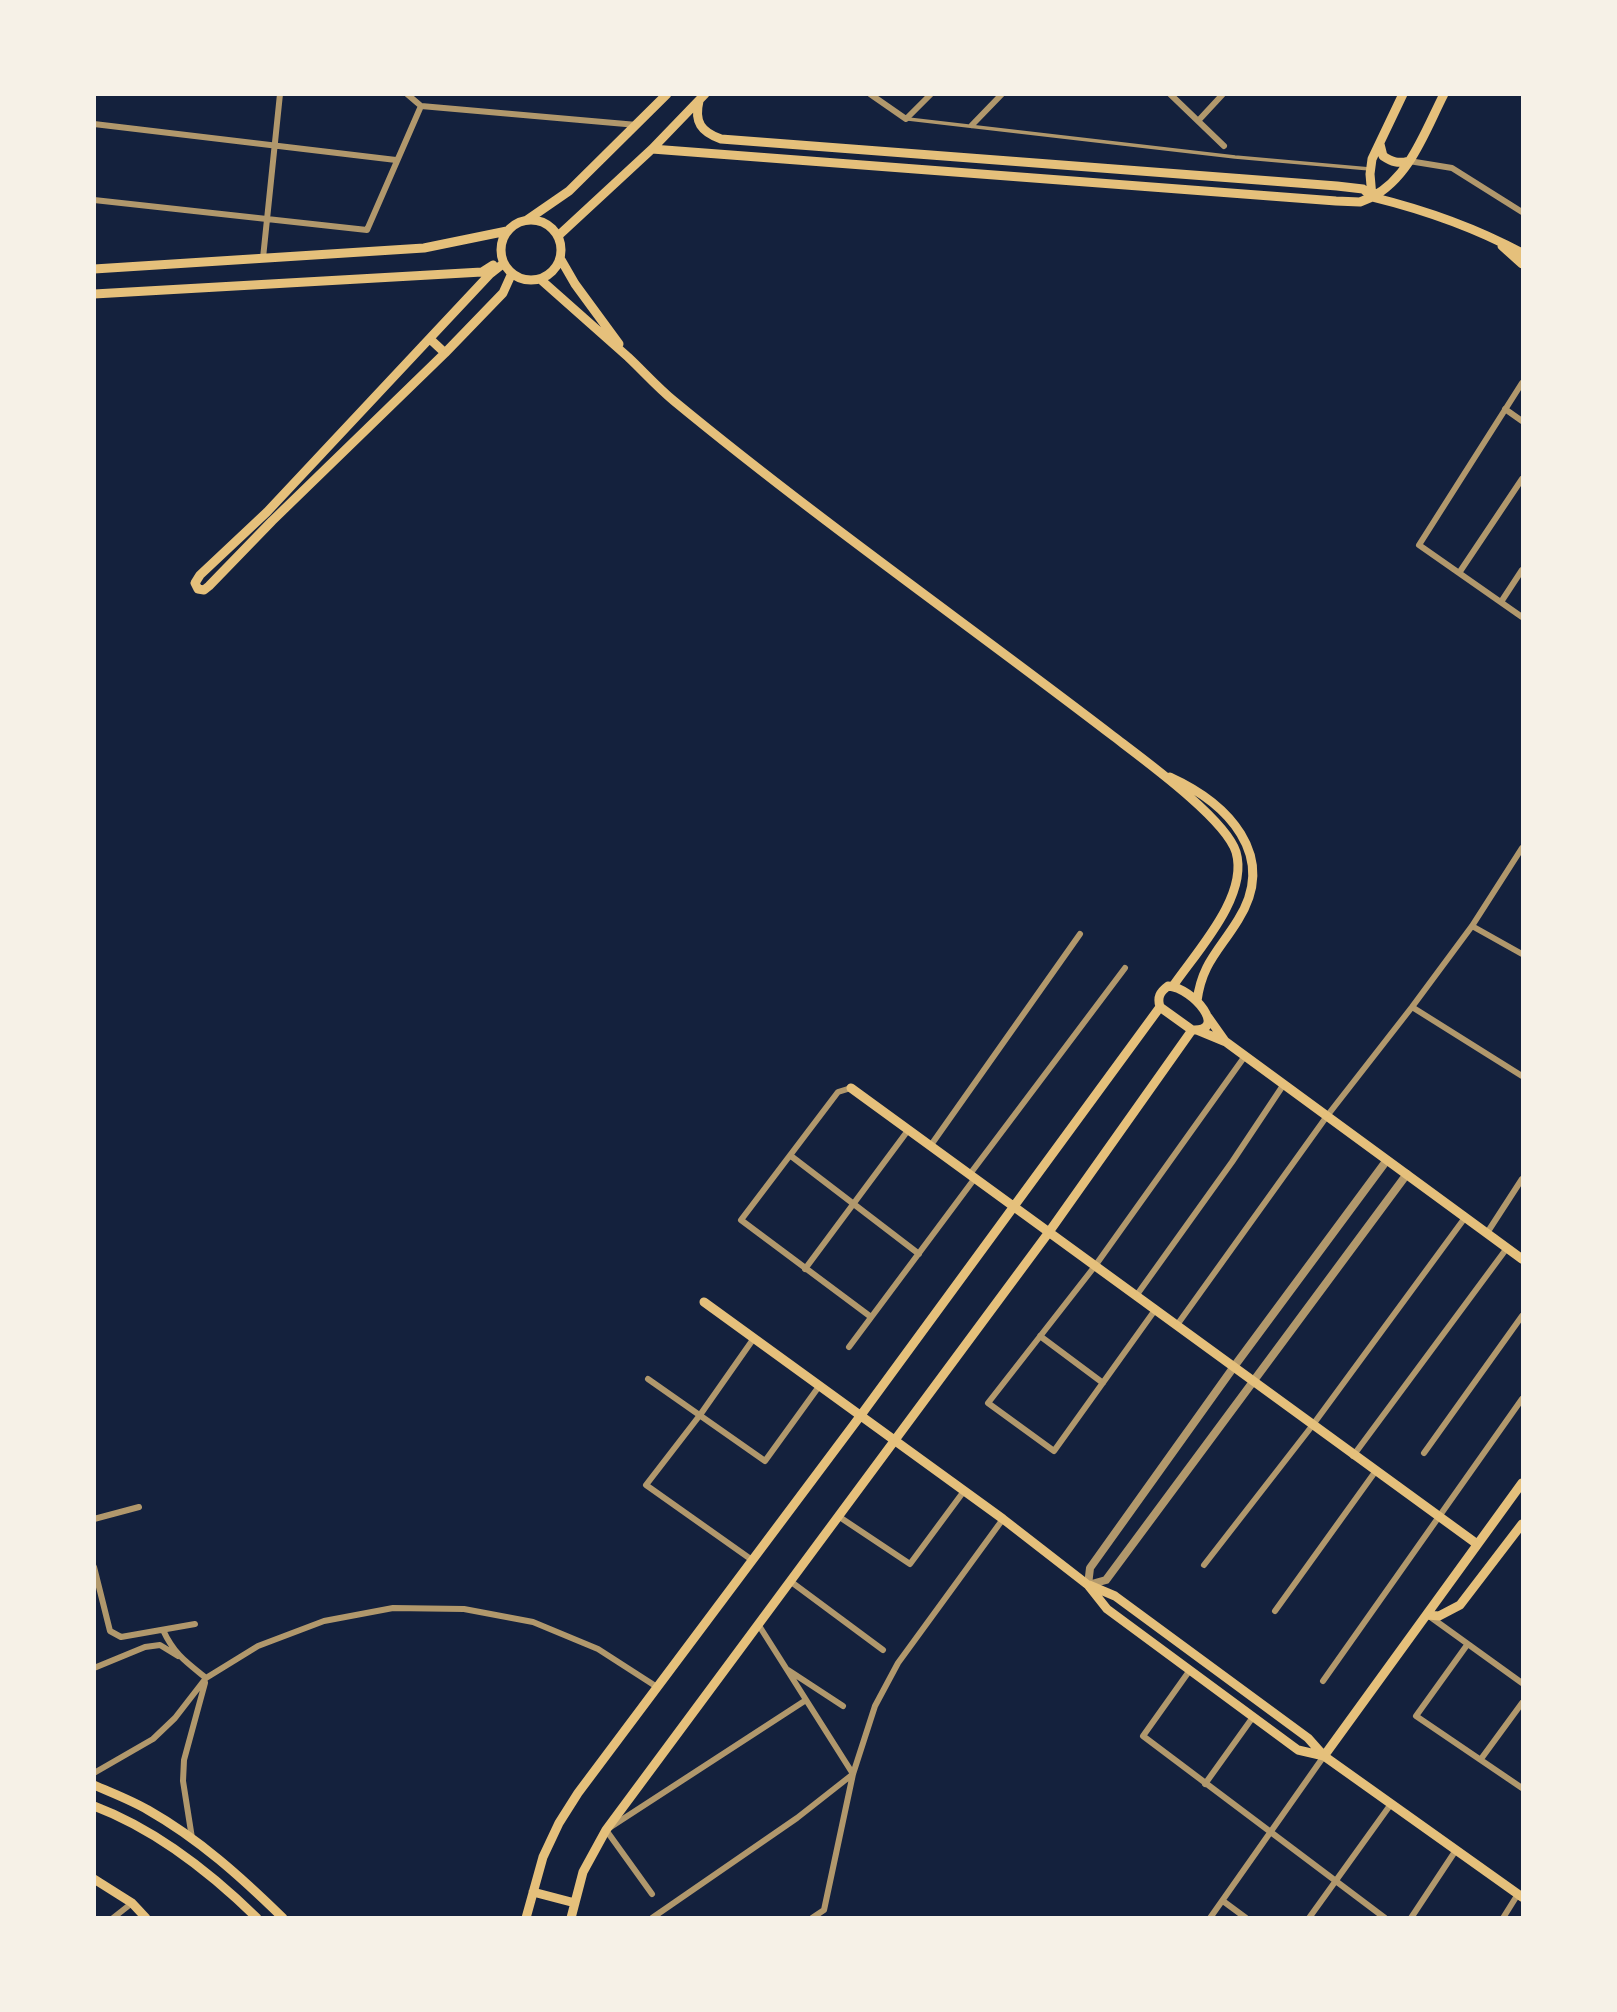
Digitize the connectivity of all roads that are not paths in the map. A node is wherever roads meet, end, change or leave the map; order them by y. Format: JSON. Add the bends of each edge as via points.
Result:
{"nodes":[{"id":1,"x":279,"y":94,"type":"edge"},
{"id":2,"x":407,"y":94,"type":"edge"},
{"id":3,"x":667,"y":94,"type":"edge"},
{"id":4,"x":870,"y":94,"type":"edge"},
{"id":5,"x":931,"y":94,"type":"edge"},
{"id":6,"x":1002,"y":94,"type":"edge"},
{"id":7,"x":1170,"y":94,"type":"edge"},
{"id":8,"x":1223,"y":94,"type":"edge"},
{"id":9,"x":1403,"y":94,"type":"edge"},
{"id":10,"x":1444,"y":94,"type":"edge"},
{"id":11,"x":702,"y":98,"type":"edge"},
{"id":12,"x":421,"y":106,"type":"junction"},
{"id":13,"x":906,"y":119,"type":"junction"},
{"id":14,"x":1198,"y":121,"type":"junction"},
{"id":15,"x":94,"y":124,"type":"edge"},
{"id":16,"x":637,"y":125,"type":"junction"},
{"id":17,"x":972,"y":125,"type":"junction"},
{"id":18,"x":1380,"y":142,"type":"junction"},
{"id":19,"x":275,"y":144,"type":"junction"},
{"id":20,"x":1224,"y":146,"type":"dead end"},
{"id":21,"x":652,"y":149,"type":"junction"},
{"id":22,"x":987,"y":159,"type":"junction"},
{"id":23,"x":396,"y":160,"type":"junction"},
{"id":24,"x":1409,"y":161,"type":"junction"},
{"id":25,"x":1371,"y":169,"type":"junction"},
{"id":26,"x":986,"y":174,"type":"junction"},
{"id":27,"x":1372,"y":197,"type":"junction"},
{"id":28,"x":94,"y":200,"type":"edge"},
{"id":29,"x":1522,"y":212,"type":"edge"},
{"id":30,"x":267,"y":219,"type":"junction"},
{"id":31,"x":527,"y":220,"type":"junction"},
{"id":32,"x":508,"y":231,"type":"junction"},
{"id":33,"x":1487,"y":234,"type":"junction"},
{"id":34,"x":558,"y":236,"type":"junction"},
{"id":35,"x":1522,"y":253,"type":"edge"},
{"id":36,"x":263,"y":258,"type":"junction"},
{"id":37,"x":560,"y":258,"type":"junction"},
{"id":38,"x":503,"y":261,"type":"junction"},
{"id":39,"x":1522,"y":264,"type":"edge"},
{"id":40,"x":94,"y":269,"type":"edge"},
{"id":41,"x":512,"y":273,"type":"junction"},
{"id":42,"x":540,"y":279,"type":"junction"},
{"id":43,"x":94,"y":294,"type":"edge"},
{"id":44,"x":430,"y":339,"type":"junction"},
{"id":45,"x":445,"y":353,"type":"junction"},
{"id":46,"x":630,"y":359,"type":"junction"},
{"id":47,"x":1522,"y":383,"type":"edge"},
{"id":48,"x":1505,"y":409,"type":"junction"},
{"id":49,"x":1522,"y":421,"type":"edge"},
{"id":50,"x":1522,"y":479,"type":"edge"},
{"id":51,"x":267,"y":512,"type":"junction"},
{"id":52,"x":272,"y":521,"type":"junction"},
{"id":53,"x":1522,"y":570,"type":"edge"},
{"id":54,"x":1459,"y":573,"type":"junction"},
{"id":55,"x":1501,"y":602,"type":"junction"},
{"id":56,"x":1522,"y":617,"type":"edge"},
{"id":57,"x":1159,"y":771,"type":"junction"},
{"id":58,"x":1522,"y":848,"type":"edge"},
{"id":59,"x":1472,"y":926,"type":"junction"},
{"id":60,"x":1080,"y":934,"type":"dead end"},
{"id":61,"x":1522,"y":954,"type":"edge"},
{"id":62,"x":1125,"y":968,"type":"dead end"},
{"id":63,"x":1173,"y":986,"type":"junction"},
{"id":64,"x":1198,"y":1001,"type":"junction"},
{"id":65,"x":1160,"y":1007,"type":"junction"},
{"id":66,"x":1412,"y":1007,"type":"junction"},
{"id":67,"x":1208,"y":1017,"type":"junction"},
{"id":68,"x":1195,"y":1030,"type":"junction"},
{"id":69,"x":1226,"y":1042,"type":"junction"},
{"id":70,"x":1245,"y":1056,"type":"junction"},
{"id":71,"x":1522,"y":1076,"type":"edge"},
{"id":72,"x":1284,"y":1084,"type":"junction"},
{"id":73,"x":851,"y":1088,"type":"joint"},
{"id":74,"x":1327,"y":1116,"type":"junction"},
{"id":75,"x":909,"y":1129,"type":"junction"},
{"id":76,"x":931,"y":1145,"type":"junction"},
{"id":77,"x":791,"y":1156,"type":"junction"},
{"id":78,"x":1387,"y":1160,"type":"junction"},
{"id":79,"x":1407,"y":1174,"type":"junction"},
{"id":80,"x":972,"y":1176,"type":"junction"},
{"id":81,"x":1522,"y":1179,"type":"edge"},
{"id":82,"x":853,"y":1203,"type":"junction"},
{"id":83,"x":1014,"y":1207,"type":"junction"},
{"id":84,"x":1464,"y":1219,"type":"junction"},
{"id":85,"x":1049,"y":1232,"type":"junction"},
{"id":86,"x":1487,"y":1233,"type":"junction"},
{"id":87,"x":1507,"y":1248,"type":"junction"},
{"id":88,"x":919,"y":1254,"type":"junction"},
{"id":89,"x":1522,"y":1259,"type":"edge"},
{"id":90,"x":1095,"y":1266,"type":"junction"},
{"id":91,"x":805,"y":1269,"type":"junction"},
{"id":92,"x":1136,"y":1296,"type":"junction"},
{"id":93,"x":704,"y":1302,"type":"dead end"},
{"id":94,"x":1154,"y":1310,"type":"junction"},
{"id":95,"x":1522,"y":1316,"type":"edge"},
{"id":96,"x":872,"y":1317,"type":"junction"},
{"id":97,"x":1177,"y":1325,"type":"junction"},
{"id":98,"x":1040,"y":1336,"type":"junction"},
{"id":99,"x":754,"y":1338,"type":"junction"},
{"id":100,"x":849,"y":1347,"type":"dead end"},
{"id":101,"x":1233,"y":1368,"type":"junction"},
{"id":102,"x":648,"y":1379,"type":"dead end"},
{"id":103,"x":1252,"y":1382,"type":"junction"},
{"id":104,"x":1103,"y":1383,"type":"junction"},
{"id":105,"x":820,"y":1385,"type":"junction"},
{"id":106,"x":1522,"y":1399,"type":"edge"},
{"id":107,"x":699,"y":1415,"type":"junction"},
{"id":108,"x":861,"y":1415,"type":"junction"},
{"id":109,"x":1312,"y":1426,"type":"junction"},
{"id":110,"x":895,"y":1440,"type":"junction"},
{"id":111,"x":1424,"y":1453,"type":"dead end"},
{"id":112,"x":1353,"y":1456,"type":"junction"},
{"id":113,"x":1375,"y":1472,"type":"junction"},
{"id":114,"x":1522,"y":1483,"type":"edge"},
{"id":115,"x":964,"y":1490,"type":"junction"},
{"id":116,"x":139,"y":1507,"type":"dead end"},
{"id":117,"x":838,"y":1516,"type":"junction"},
{"id":118,"x":1438,"y":1518,"type":"junction"},
{"id":119,"x":94,"y":1519,"type":"edge"},
{"id":120,"x":1003,"y":1519,"type":"junction"},
{"id":121,"x":1522,"y":1524,"type":"edge"},
{"id":122,"x":1476,"y":1544,"type":"junction"},
{"id":123,"x":752,"y":1560,"type":"junction"},
{"id":124,"x":1204,"y":1565,"type":"dead end"},
{"id":125,"x":94,"y":1567,"type":"edge"},
{"id":126,"x":790,"y":1581,"type":"junction"},
{"id":127,"x":1088,"y":1584,"type":"junction"},
{"id":128,"x":1275,"y":1611,"type":"dead end"},
{"id":129,"x":1428,"y":1615,"type":"junction"},
{"id":130,"x":195,"y":1624,"type":"dead end"},
{"id":131,"x":758,"y":1624,"type":"junction"},
{"id":132,"x":163,"y":1630,"type":"junction"},
{"id":133,"x":1467,"y":1645,"type":"junction"},
{"id":134,"x":883,"y":1650,"type":"dead end"},
{"id":135,"x":178,"y":1656,"type":"junction"},
{"id":136,"x":94,"y":1668,"type":"edge"},
{"id":137,"x":786,"y":1669,"type":"junction"},
{"id":138,"x":1189,"y":1670,"type":"junction"},
{"id":139,"x":206,"y":1678,"type":"junction"},
{"id":140,"x":1323,"y":1681,"type":"dead end"},
{"id":141,"x":1522,"y":1683,"type":"edge"},
{"id":142,"x":657,"y":1687,"type":"junction"},
{"id":143,"x":806,"y":1700,"type":"junction"},
{"id":144,"x":1522,"y":1703,"type":"edge"},
{"id":145,"x":843,"y":1706,"type":"dead end"},
{"id":146,"x":1253,"y":1717,"type":"junction"},
{"id":147,"x":1324,"y":1756,"type":"junction"},
{"id":148,"x":1481,"y":1759,"type":"junction"},
{"id":149,"x":94,"y":1773,"type":"edge"},
{"id":150,"x":853,"y":1774,"type":"junction"},
{"id":151,"x":1205,"y":1784,"type":"junction"},
{"id":152,"x":94,"y":1785,"type":"edge"},
{"id":153,"x":1522,"y":1788,"type":"edge"},
{"id":154,"x":1391,"y":1804,"type":"junction"},
{"id":155,"x":94,"y":1806,"type":"edge"},
{"id":156,"x":606,"y":1830,"type":"junction"},
{"id":157,"x":1272,"y":1832,"type":"junction"},
{"id":158,"x":192,"y":1838,"type":"junction"},
{"id":159,"x":1455,"y":1850,"type":"junction"},
{"id":160,"x":94,"y":1879,"type":"edge"},
{"id":161,"x":1336,"y":1880,"type":"junction"},
{"id":162,"x":533,"y":1892,"type":"junction"},
{"id":163,"x":652,"y":1894,"type":"dead end"},
{"id":164,"x":1520,"y":1896,"type":"edge"},
{"id":165,"x":1223,"y":1901,"type":"junction"},
{"id":166,"x":132,"y":1903,"type":"junction"},
{"id":167,"x":575,"y":1903,"type":"junction"},
{"id":168,"x":113,"y":1917,"type":"edge"},
{"id":169,"x":146,"y":1917,"type":"edge"},
{"id":170,"x":257,"y":1917,"type":"edge"},
{"id":171,"x":283,"y":1917,"type":"edge"},
{"id":172,"x":526,"y":1917,"type":"edge"},
{"id":173,"x":571,"y":1917,"type":"edge"},
{"id":174,"x":652,"y":1917,"type":"edge"},
{"id":175,"x":812,"y":1917,"type":"edge"},
{"id":176,"x":1210,"y":1917,"type":"edge"},
{"id":177,"x":1246,"y":1917,"type":"edge"},
{"id":178,"x":1309,"y":1917,"type":"edge"},
{"id":179,"x":1385,"y":1917,"type":"edge"},
{"id":180,"x":1411,"y":1917,"type":"edge"},
{"id":181,"x":1503,"y":1917,"type":"edge"}],
"edges":[{"from":1,"to":19,"type":"street"},
{"from":2,"to":12,"type":"street"},
{"from":3,"to":16,"type":"main road"},
{"from":4,"to":13,"type":"street"},
{"from":5,"to":13,"type":"street"},
{"from":6,"to":17,"type":"street"},
{"from":7,"to":14,"type":"street"},
{"from":8,"to":14,"type":"street"},
{"from":9,"to":18,"type":"main road"},
{"from":10,"to":24,"type":"main road"},
{"from":11,"to":21,"type":"main road"},
{"from":11,"to":22,"type":"main road","via":[[696,114],[700,124],[708,135],[721,139]]},
{"from":12,"to":16,"type":"street"},
{"from":12,"to":23,"type":"street"},
{"from":13,"to":17,"type":"lane"},
{"from":14,"to":20,"type":"street"},
{"from":15,"to":19,"type":"street"},
{"from":16,"to":31,"type":"main road","via":[[569,191]]},
{"from":17,"to":25,"type":"lane","via":[[1234,158]]},
{"from":18,"to":24,"type":"main road","via":[[1383,156],[1392,162]]},
{"from":18,"to":25,"type":"main road"},
{"from":19,"to":23,"type":"street"},
{"from":19,"to":30,"type":"street"},
{"from":21,"to":26,"type":"main road"},
{"from":21,"to":34,"type":"main road"},
{"from":22,"to":26,"type":"main road"},
{"from":22,"to":27,"type":"main road","via":[[1337,186],[1363,189]]},
{"from":23,"to":30,"type":"street","via":[[367,230]]},
{"from":24,"to":27,"type":"main road"},
{"from":24,"to":29,"type":"street","via":[[1452,168]]},
{"from":25,"to":27,"type":"main road"},
{"from":26,"to":27,"type":"main road","via":[[1336,201],[1360,202]]},
{"from":27,"to":33,"type":"main road","via":[[1418,208]]},
{"from":28,"to":30,"type":"street"},
{"from":30,"to":36,"type":"street"},
{"from":31,"to":32,"type":"main road"},
{"from":31,"to":34,"type":"main road","via":[[547,224]]},
{"from":32,"to":36,"type":"main road","via":[[424,248]]},
{"from":32,"to":38,"type":"main road","via":[[501,244]]},
{"from":33,"to":35,"type":"main road"},
{"from":33,"to":39,"type":"main road"},
{"from":34,"to":37,"type":"main road"},
{"from":36,"to":40,"type":"main road"},
{"from":37,"to":42,"type":"main road","via":[[553,271]]},
{"from":37,"to":46,"type":"main road"},
{"from":38,"to":41,"type":"main road"},
{"from":38,"to":43,"type":"main road","via":[[482,272]]},
{"from":38,"to":44,"type":"main road"},
{"from":41,"to":42,"type":"main road"},
{"from":41,"to":45,"type":"main road","via":[[503,293]]},
{"from":42,"to":46,"type":"main road"},
{"from":44,"to":45,"type":"main road"},
{"from":44,"to":51,"type":"main road"},
{"from":45,"to":52,"type":"main road"},
{"from":46,"to":57,"type":"main road","via":[[671,399],[781,487]]},
{"from":47,"to":48,"type":"street"},
{"from":48,"to":49,"type":"street"},
{"from":48,"to":54,"type":"street","via":[[1419,545]]},
{"from":50,"to":54,"type":"street"},
{"from":51,"to":52,"type":"main road"},
{"from":51,"to":52,"type":"main road","via":[[200,575],[195,583],[198,589],[209,586]]},
{"from":53,"to":55,"type":"street"},
{"from":54,"to":55,"type":"street"},
{"from":55,"to":56,"type":"street"},
{"from":57,"to":63,"type":"main road","via":[[1228,836],[1239,865],[1238,885],[1229,905]]},
{"from":57,"to":64,"type":"main road","via":[[1213,802],[1243,835],[1251,855],[1253,886],[1247,904],[1203,972]]},
{"from":58,"to":59,"type":"street"},
{"from":59,"to":61,"type":"street"},
{"from":59,"to":66,"type":"street"},
{"from":60,"to":76,"type":"street"},
{"from":62,"to":80,"type":"street"},
{"from":63,"to":64,"type":"main road"},
{"from":63,"to":65,"type":"main road","via":[[1160,994]]},
{"from":64,"to":67,"type":"main road"},
{"from":65,"to":68,"type":"main road"},
{"from":65,"to":83,"type":"main road"},
{"from":66,"to":71,"type":"street"},
{"from":66,"to":74,"type":"street"},
{"from":67,"to":68,"type":"main road","via":[[1207,1023]]},
{"from":67,"to":69,"type":"main road"},
{"from":68,"to":69,"type":"main road"},
{"from":68,"to":85,"type":"main road"},
{"from":69,"to":70,"type":"main road"},
{"from":70,"to":72,"type":"main road"},
{"from":70,"to":90,"type":"street"},
{"from":72,"to":74,"type":"main road"},
{"from":72,"to":92,"type":"street"},
{"from":73,"to":75,"type":"main road"},
{"from":73,"to":77,"type":"street","via":[[838,1092]]},
{"from":74,"to":78,"type":"main road"},
{"from":74,"to":97,"type":"street"},
{"from":75,"to":76,"type":"main road"},
{"from":75,"to":82,"type":"street"},
{"from":76,"to":80,"type":"main road"},
{"from":77,"to":82,"type":"street"},
{"from":77,"to":91,"type":"street","via":[[741,1220]]},
{"from":78,"to":79,"type":"main road"},
{"from":78,"to":101,"type":"street"},
{"from":79,"to":84,"type":"main road"},
{"from":79,"to":103,"type":"street"},
{"from":80,"to":83,"type":"main road"},
{"from":80,"to":88,"type":"street"},
{"from":81,"to":86,"type":"street"},
{"from":82,"to":88,"type":"street"},
{"from":82,"to":91,"type":"street"},
{"from":83,"to":85,"type":"main road"},
{"from":83,"to":108,"type":"main road"},
{"from":84,"to":86,"type":"main road"},
{"from":84,"to":109,"type":"street"},
{"from":85,"to":90,"type":"main road"},
{"from":85,"to":110,"type":"main road"},
{"from":86,"to":87,"type":"main road"},
{"from":87,"to":89,"type":"main road"},
{"from":87,"to":112,"type":"street"},
{"from":88,"to":96,"type":"street"},
{"from":90,"to":92,"type":"main road"},
{"from":90,"to":98,"type":"street"},
{"from":91,"to":96,"type":"street"},
{"from":92,"to":94,"type":"main road"},
{"from":93,"to":99,"type":"main road"},
{"from":94,"to":97,"type":"main road"},
{"from":94,"to":104,"type":"street"},
{"from":95,"to":111,"type":"street"},
{"from":96,"to":100,"type":"street"},
{"from":97,"to":101,"type":"main road"},
{"from":98,"to":104,"type":"street"},
{"from":98,"to":104,"type":"street","via":[[988,1403],[1054,1451]]},
{"from":99,"to":105,"type":"main road"},
{"from":99,"to":107,"type":"street"},
{"from":101,"to":103,"type":"main road"},
{"from":101,"to":127,"type":"street","via":[[1090,1568]]},
{"from":102,"to":107,"type":"street"},
{"from":103,"to":109,"type":"main road"},
{"from":103,"to":127,"type":"street","via":[[1106,1580]]},
{"from":105,"to":107,"type":"street","via":[[765,1461]]},
{"from":105,"to":108,"type":"main road"},
{"from":106,"to":118,"type":"street"},
{"from":107,"to":123,"type":"street","via":[[646,1485]]},
{"from":108,"to":110,"type":"main road"},
{"from":108,"to":123,"type":"main road"},
{"from":109,"to":112,"type":"main road"},
{"from":109,"to":124,"type":"street"},
{"from":110,"to":115,"type":"main road"},
{"from":110,"to":117,"type":"main road"},
{"from":112,"to":113,"type":"main road"},
{"from":113,"to":118,"type":"main road"},
{"from":113,"to":128,"type":"street"},
{"from":114,"to":122,"type":"main road"},
{"from":115,"to":117,"type":"street","via":[[909,1564]]},
{"from":115,"to":120,"type":"main road"},
{"from":116,"to":119,"type":"street"},
{"from":117,"to":126,"type":"main road"},
{"from":118,"to":122,"type":"main road"},
{"from":118,"to":140,"type":"street"},
{"from":120,"to":127,"type":"main road"},
{"from":120,"to":150,"type":"street","via":[[898,1663],[874,1706]]},
{"from":121,"to":129,"type":"main road","via":[[1460,1605],[1439,1616]]},
{"from":122,"to":129,"type":"main road"},
{"from":123,"to":142,"type":"main road"},
{"from":125,"to":132,"type":"street","via":[[110,1631],[121,1637]]},
{"from":126,"to":131,"type":"main road"},
{"from":126,"to":134,"type":"street"},
{"from":127,"to":138,"type":"main road","via":[[1107,1609]]},
{"from":127,"to":147,"type":"main road","via":[[1126,1604],[1308,1738]]},
{"from":129,"to":133,"type":"street"},
{"from":129,"to":147,"type":"main road"},
{"from":130,"to":132,"type":"street"},
{"from":131,"to":137,"type":"street"},
{"from":131,"to":156,"type":"main road"},
{"from":132,"to":135,"type":"street"},
{"from":133,"to":141,"type":"street"},
{"from":133,"to":148,"type":"street","via":[[1416,1716]]},
{"from":135,"to":136,"type":"street","via":[[160,1644]]},
{"from":135,"to":139,"type":"street"},
{"from":137,"to":143,"type":"street"},
{"from":137,"to":145,"type":"street"},
{"from":138,"to":146,"type":"main road"},
{"from":138,"to":151,"type":"street","via":[[1143,1736]]},
{"from":139,"to":142,"type":"street","via":[[258,1646],[324,1621],[393,1608],[464,1609],[533,1622],[598,1649]]},
{"from":139,"to":149,"type":"street","via":[[153,1739]]},
{"from":139,"to":158,"type":"street","via":[[184,1760]]},
{"from":142,"to":162,"type":"main road","via":[[559,1823]]},
{"from":143,"to":150,"type":"street"},
{"from":143,"to":156,"type":"street"},
{"from":144,"to":148,"type":"street"},
{"from":146,"to":147,"type":"main road","via":[[1298,1750]]},
{"from":146,"to":151,"type":"street"},
{"from":147,"to":154,"type":"main road"},
{"from":147,"to":157,"type":"street"},
{"from":148,"to":153,"type":"street"},
{"from":150,"to":174,"type":"street"},
{"from":150,"to":175,"type":"street","via":[[824,1910]]},
{"from":151,"to":157,"type":"street"},
{"from":152,"to":158,"type":"main road","via":[[146,1809]]},
{"from":154,"to":159,"type":"main road"},
{"from":154,"to":161,"type":"street"},
{"from":155,"to":170,"type":"main road","via":[[188,1859]]},
{"from":156,"to":163,"type":"street"},
{"from":156,"to":167,"type":"main road","via":[[583,1872]]},
{"from":157,"to":161,"type":"street"},
{"from":157,"to":165,"type":"street"},
{"from":158,"to":171,"type":"main road"},
{"from":159,"to":164,"type":"main road"},
{"from":159,"to":180,"type":"street"},
{"from":160,"to":166,"type":"main road"},
{"from":161,"to":178,"type":"street"},
{"from":161,"to":179,"type":"street"},
{"from":162,"to":167,"type":"main road"},
{"from":162,"to":172,"type":"main road"},
{"from":164,"to":181,"type":"street"},
{"from":165,"to":176,"type":"street"},
{"from":165,"to":177,"type":"street"},
{"from":166,"to":168,"type":"street"},
{"from":166,"to":169,"type":"main road"},
{"from":167,"to":173,"type":"main road"}]}
